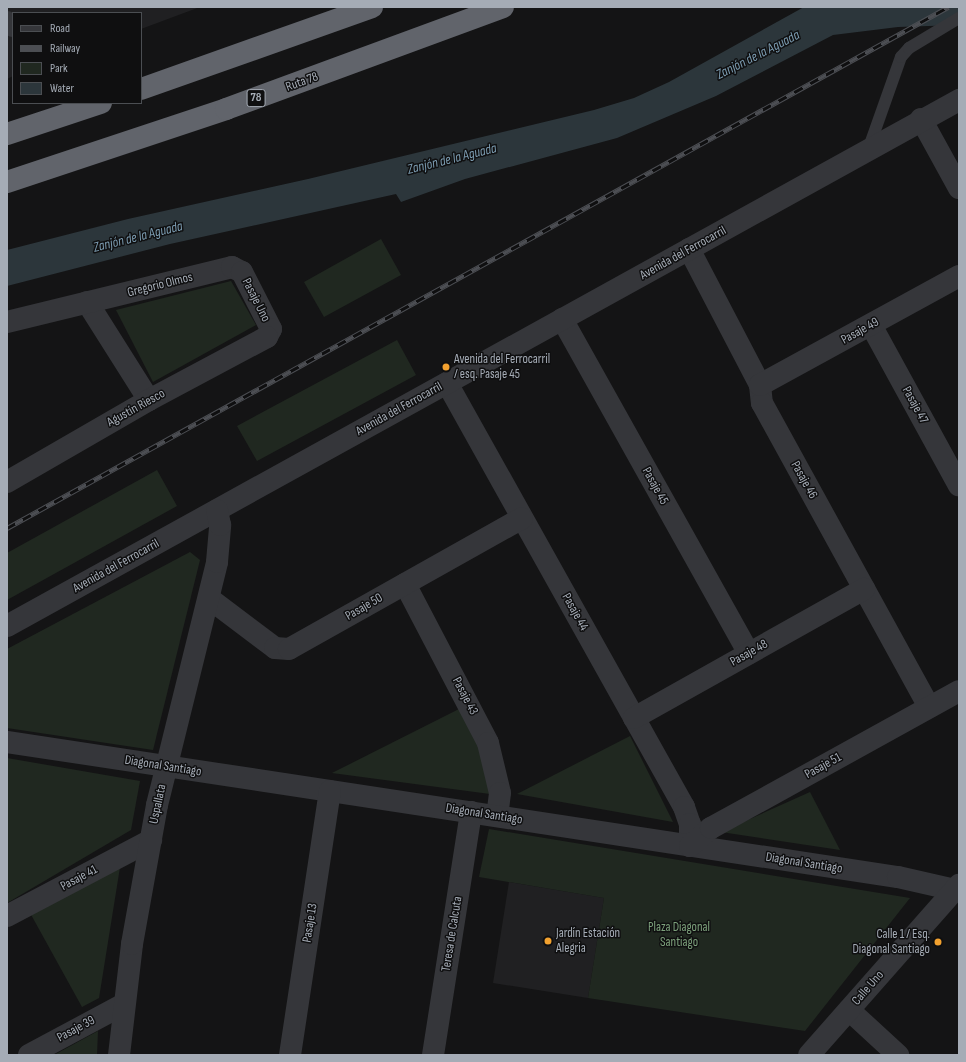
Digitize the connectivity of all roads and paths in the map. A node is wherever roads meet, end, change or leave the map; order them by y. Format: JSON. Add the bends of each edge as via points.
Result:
{"nodes":[{"id":1,"x":372,"y":7,"type":"edge"},
{"id":2,"x":503,"y":7,"type":"edge"},
{"id":3,"x":959,"y":18,"type":"edge"},
{"id":4,"x":142,"y":89,"type":"edge"},
{"id":5,"x":959,"y":100,"type":"edge"},
{"id":6,"x":98,"y":104,"type":"edge"},
{"id":7,"x":921,"y":119,"type":"junction"},
{"id":8,"x":7,"y":134,"type":"edge"},
{"id":9,"x":868,"y":151,"type":"junction"},
{"id":10,"x":7,"y":182,"type":"edge"},
{"id":11,"x":959,"y":188,"type":"edge"},
{"id":12,"x":688,"y":249,"type":"junction"},
{"id":13,"x":232,"y":267,"type":"joint"},
{"id":14,"x":959,"y":276,"type":"edge"},
{"id":15,"x":87,"y":302,"type":"junction"},
{"id":16,"x":562,"y":319,"type":"junction"},
{"id":17,"x":7,"y":322,"type":"edge"},
{"id":18,"x":870,"y":325,"type":"junction"},
{"id":19,"x":267,"y":337,"type":"joint"},
{"id":20,"x":447,"y":383,"type":"junction"},
{"id":21,"x":760,"y":385,"type":"junction"},
{"id":22,"x":150,"y":400,"type":"junction"},
{"id":23,"x":7,"y":482,"type":"edge"},
{"id":24,"x":959,"y":486,"type":"edge"},
{"id":25,"x":217,"y":510,"type":"junction"},
{"id":26,"x":522,"y":518,"type":"junction"},
{"id":27,"x":405,"y":584,"type":"junction"},
{"id":28,"x":864,"y":589,"type":"junction"},
{"id":29,"x":210,"y":599,"type":"junction"},
{"id":30,"x":7,"y":626,"type":"edge"},
{"id":31,"x":750,"y":653,"type":"junction"},
{"id":32,"x":959,"y":691,"type":"edge"},
{"id":33,"x":930,"y":707,"type":"junction"},
{"id":34,"x":634,"y":718,"type":"junction"},
{"id":35,"x":7,"y":742,"type":"edge"},
{"id":36,"x":167,"y":766,"type":"junction"},
{"id":37,"x":330,"y":791,"type":"junction"},
{"id":38,"x":471,"y":812,"type":"junction"},
{"id":39,"x":497,"y":816,"type":"junction"},
{"id":40,"x":151,"y":840,"type":"junction"},
{"id":41,"x":690,"y":846,"type":"junction"},
{"id":42,"x":958,"y":892,"type":"edge"},
{"id":43,"x":7,"y":916,"type":"edge"},
{"id":44,"x":124,"y":1004,"type":"junction"},
{"id":45,"x":849,"y":1010,"type":"junction"},
{"id":46,"x":29,"y":1055,"type":"edge"},
{"id":47,"x":119,"y":1055,"type":"edge"},
{"id":48,"x":290,"y":1055,"type":"edge"},
{"id":49,"x":433,"y":1055,"type":"edge"},
{"id":50,"x":809,"y":1055,"type":"edge"},
{"id":51,"x":898,"y":1055,"type":"edge"}],
"edges":[{"from":1,"to":4,"type":"highway"},
{"from":2,"to":10,"type":"highway","name":"Ruta 78","number":"78","via":[[226,109]]},
{"from":3,"to":9,"type":"lane","via":[[909,48],[901,57]]},
{"from":5,"to":7,"type":"street","name":"Avenida del Ferrocarril"},
{"from":6,"to":8,"type":"highway"},
{"from":7,"to":9,"type":"street","name":"Avenida del Ferrocarril"},
{"from":7,"to":11,"type":"street"},
{"from":9,"to":12,"type":"street","name":"Avenida del Ferrocarril"},
{"from":12,"to":16,"type":"street","name":"Avenida del Ferrocarril"},
{"from":12,"to":21,"type":"street","name":"Pasaje 46"},
{"from":13,"to":15,"type":"street","name":"Gregorio Olmos"},
{"from":13,"to":19,"type":"street","name":"Pasaje Uno","via":[[242,272],[271,329]]},
{"from":14,"to":18,"type":"street","name":"Pasaje 49"},
{"from":15,"to":17,"type":"street","name":"Gregorio Olmos"},
{"from":15,"to":22,"type":"street"},
{"from":16,"to":20,"type":"street","name":"Avenida del Ferrocarril"},
{"from":16,"to":31,"type":"street","name":"Pasaje 45"},
{"from":18,"to":21,"type":"street","name":"Pasaje 49"},
{"from":18,"to":24,"type":"street","name":"Pasaje 47"},
{"from":19,"to":22,"type":"street","name":"Agustín Riesco"},
{"from":20,"to":25,"type":"street","name":"Avenida del Ferrocarril"},
{"from":20,"to":26,"type":"street","name":"Pasaje 44"},
{"from":21,"to":28,"type":"street","name":"Pasaje 46","via":[[762,403]]},
{"from":22,"to":23,"type":"street","name":"Agustín Riesco"},
{"from":25,"to":29,"type":"street","name":"Uspallata","via":[[219,544]]},
{"from":25,"to":30,"type":"street","name":"Avenida del Ferrocarril"},
{"from":26,"to":27,"type":"street","name":"Pasaje 50"},
{"from":26,"to":34,"type":"street","name":"Pasaje 44"},
{"from":27,"to":29,"type":"street","name":"Pasaje 50","via":[[289,649],[275,648]]},
{"from":27,"to":39,"type":"street","name":"Pasaje 43","via":[[488,743],[500,793]]},
{"from":28,"to":31,"type":"street","name":"Pasaje 48"},
{"from":28,"to":33,"type":"street","name":"Pasaje 46"},
{"from":29,"to":36,"type":"street","name":"Uspallata"},
{"from":31,"to":34,"type":"street","name":"Pasaje 48"},
{"from":32,"to":33,"type":"street","name":"Pasaje 51"},
{"from":33,"to":41,"type":"street","name":"Pasaje 51","via":[[711,828]]},
{"from":34,"to":41,"type":"street","name":"Pasaje 44","via":[[684,807],[690,824]]},
{"from":35,"to":36,"type":"street","name":"Diagonal Santiago"},
{"from":36,"to":37,"type":"street","name":"Diagonal Santiago"},
{"from":36,"to":40,"type":"street","name":"Uspallata"},
{"from":37,"to":38,"type":"street","name":"Diagonal Santiago"},
{"from":37,"to":48,"type":"street","name":"Pasaje 13"},
{"from":38,"to":39,"type":"street","name":"Diagonal Santiago"},
{"from":38,"to":49,"type":"street","name":"Teresa de Calcuta"},
{"from":39,"to":41,"type":"street","name":"Diagonal Santiago"},
{"from":40,"to":43,"type":"street","name":"Pasaje 41"},
{"from":40,"to":44,"type":"street","name":"Uspallata"},
{"from":41,"to":42,"type":"street","name":"Diagonal Santiago","via":[[898,877]]},
{"from":42,"to":45,"type":"street","name":"Calle Uno"},
{"from":44,"to":46,"type":"street","name":"Pasaje 39"},
{"from":44,"to":47,"type":"street","name":"Uspallata"},
{"from":45,"to":50,"type":"street","name":"Calle Uno"},
{"from":45,"to":51,"type":"street"}]}
